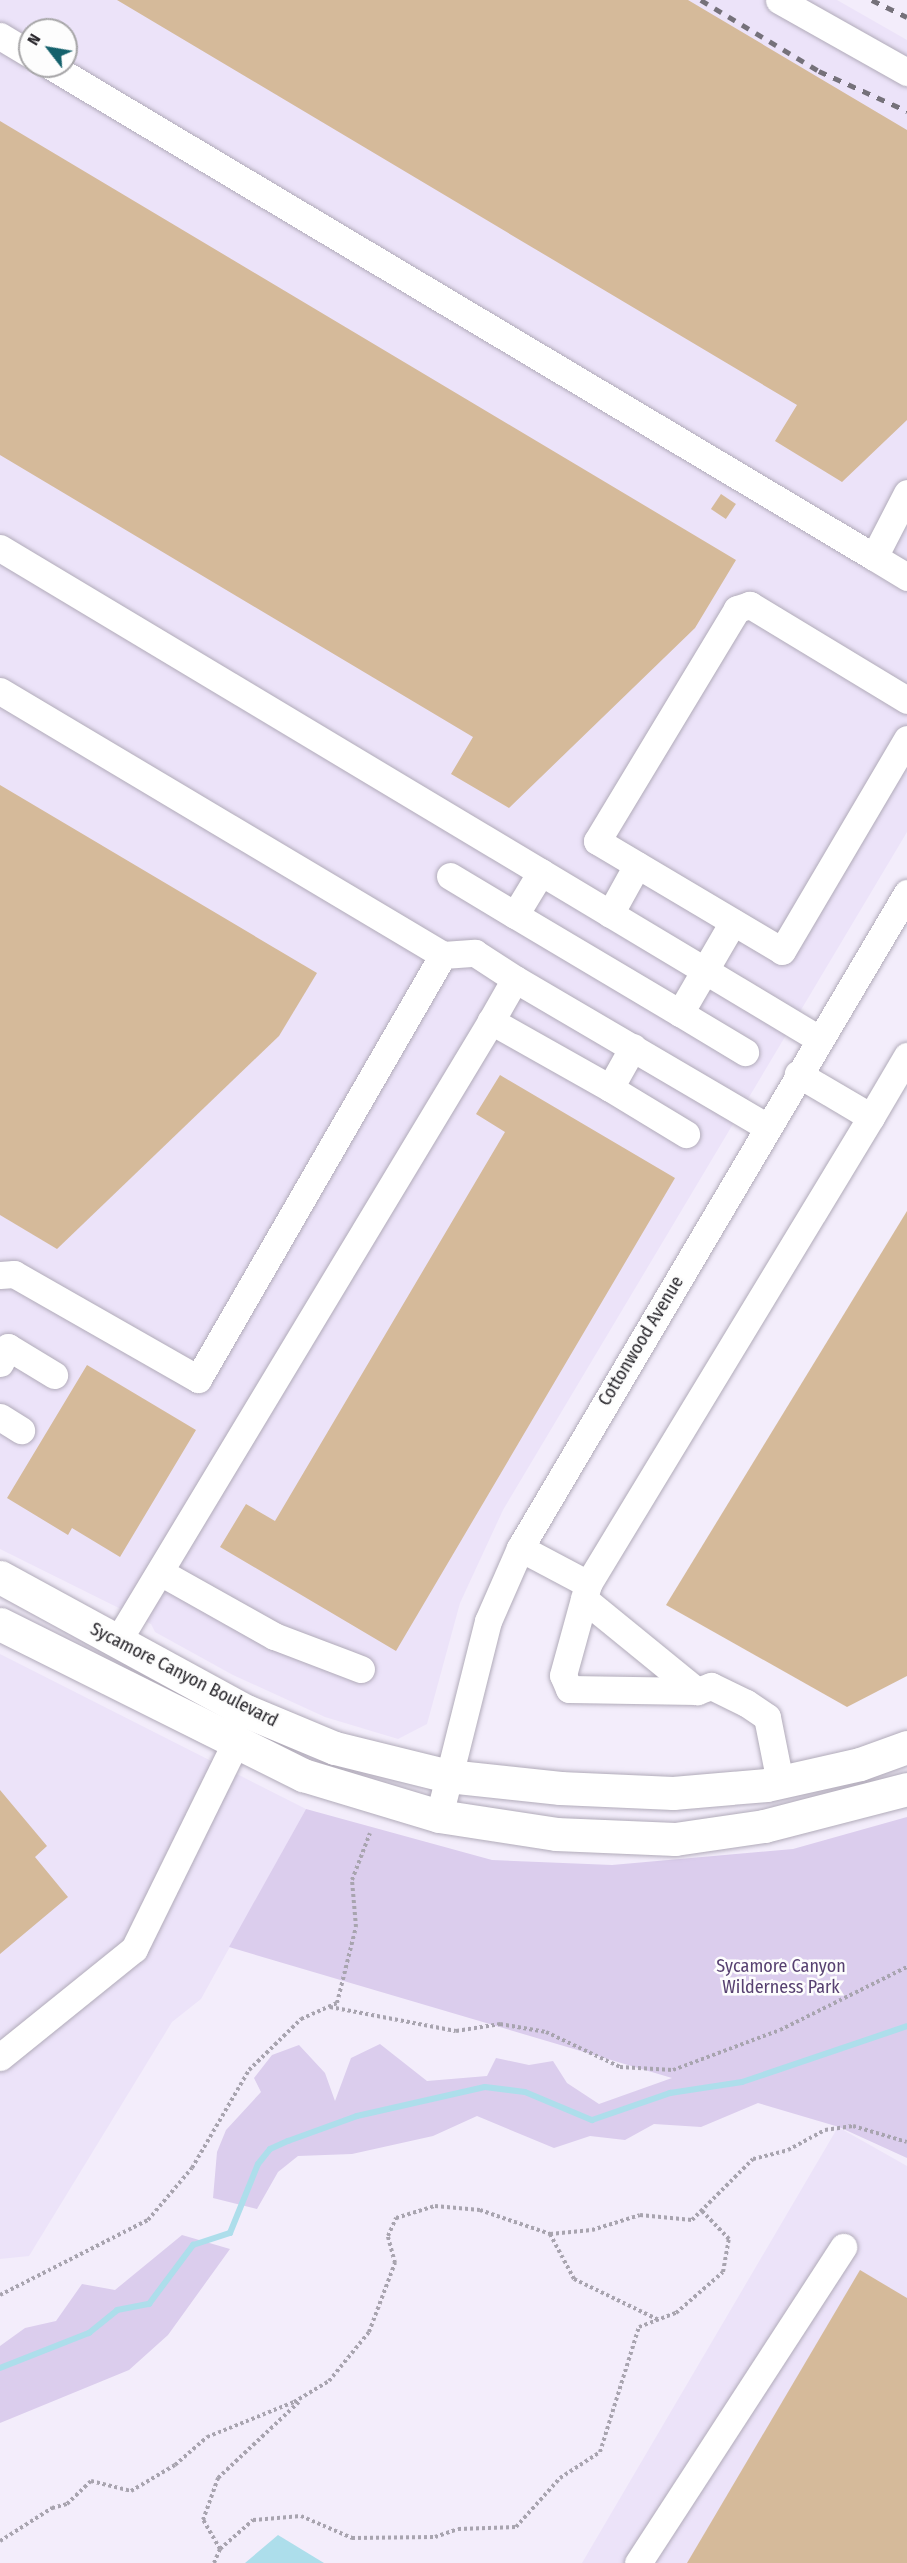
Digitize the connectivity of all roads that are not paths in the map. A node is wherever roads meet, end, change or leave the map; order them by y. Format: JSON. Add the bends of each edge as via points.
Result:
{"nodes":[{"id":1,"x":779,"y":0,"type":"edge"},
{"id":2,"x":0,"y":36,"type":"edge"},
{"id":3,"x":18,"y":47,"type":"edge"},
{"id":4,"x":907,"y":72,"type":"edge"},
{"id":5,"x":71,"y":78,"type":"edge"},
{"id":6,"x":906,"y":496,"type":"edge"},
{"id":7,"x":0,"y":548,"type":"edge"},
{"id":8,"x":874,"y":557,"type":"junction"},
{"id":9,"x":907,"y":577,"type":"edge"},
{"id":10,"x":0,"y":691,"type":"edge"},
{"id":11,"x":907,"y":699,"type":"edge"},
{"id":12,"x":907,"y":740,"type":"edge"},
{"id":13,"x":637,"y":865,"type":"junction"},
{"id":14,"x":541,"y":872,"type":"junction"},
{"id":15,"x":450,"y":876,"type":"dead end"},
{"id":16,"x":907,"y":893,"type":"edge"},
{"id":17,"x":610,"y":914,"type":"junction"},
{"id":18,"x":515,"y":915,"type":"junction"},
{"id":19,"x":733,"y":922,"type":"junction"},
{"id":20,"x":443,"y":955,"type":"junction"},
{"id":21,"x":706,"y":971,"type":"junction"},
{"id":22,"x":515,"y":979,"type":"junction"},
{"id":23,"x":680,"y":1013,"type":"junction"},
{"id":24,"x":491,"y":1021,"type":"junction"},
{"id":25,"x":819,"y":1039,"type":"junction"},
{"id":26,"x":633,"y":1047,"type":"junction"},
{"id":27,"x":745,"y":1052,"type":"dead end"},
{"id":28,"x":907,"y":1056,"type":"edge"},
{"id":29,"x":798,"y":1074,"type":"junction"},
{"id":30,"x":610,"y":1088,"type":"junction"},
{"id":31,"x":871,"y":1117,"type":"junction"},
{"id":32,"x":767,"y":1127,"type":"junction"},
{"id":33,"x":686,"y":1134,"type":"dead end"},
{"id":34,"x":0,"y":1275,"type":"edge"},
{"id":35,"x":0,"y":1362,"type":"edge"},
{"id":36,"x":54,"y":1375,"type":"dead end"},
{"id":37,"x":520,"y":1548,"type":"junction"},
{"id":38,"x":160,"y":1572,"type":"junction"},
{"id":39,"x":0,"y":1577,"type":"edge"},
{"id":40,"x":586,"y":1592,"type":"junction"},
{"id":41,"x":0,"y":1624,"type":"edge"},
{"id":42,"x":117,"y":1642,"type":"junction"},
{"id":43,"x":361,"y":1669,"type":"dead end"},
{"id":44,"x":697,"y":1691,"type":"junction"},
{"id":45,"x":235,"y":1744,"type":"junction"},
{"id":46,"x":907,"y":1747,"type":"edge"},
{"id":47,"x":448,"y":1776,"type":"junction"},
{"id":48,"x":780,"y":1782,"type":"junction"},
{"id":49,"x":907,"y":1790,"type":"edge"},
{"id":50,"x":439,"y":1816,"type":"junction"},
{"id":51,"x":0,"y":2057,"type":"edge"},
{"id":52,"x":843,"y":2247,"type":"dead end"},
{"id":53,"x":638,"y":2563,"type":"edge"}],
"edges":[{"from":1,"to":4,"type":"street"},
{"from":2,"to":3,"type":"street"},
{"from":5,"to":8,"type":"street"},
{"from":6,"to":8,"type":"street"},
{"from":7,"to":14,"type":"street"},
{"from":8,"to":9,"type":"street"},
{"from":10,"to":20,"type":"street"},
{"from":11,"to":13,"type":"street","via":[[750,605],[737,609],[597,841]]},
{"from":12,"to":19,"type":"street","via":[[782,951]]},
{"from":13,"to":17,"type":"street"},
{"from":13,"to":19,"type":"street"},
{"from":14,"to":17,"type":"street"},
{"from":14,"to":18,"type":"street"},
{"from":15,"to":18,"type":"street"},
{"from":16,"to":25,"type":"street","name":"Cottonwood Avenue"},
{"from":17,"to":21,"type":"street"},
{"from":18,"to":23,"type":"street"},
{"from":19,"to":21,"type":"street"},
{"from":20,"to":22,"type":"street","via":[[475,953]]},
{"from":20,"to":34,"type":"street","via":[[198,1379],[14,1274]]},
{"from":21,"to":23,"type":"street"},
{"from":21,"to":25,"type":"street"},
{"from":22,"to":24,"type":"street"},
{"from":22,"to":26,"type":"street"},
{"from":23,"to":27,"type":"street"},
{"from":24,"to":30,"type":"street"},
{"from":24,"to":38,"type":"street"},
{"from":25,"to":29,"type":"street","name":"Cottonwood Avenue"},
{"from":26,"to":30,"type":"street"},
{"from":26,"to":32,"type":"street"},
{"from":28,"to":31,"type":"street"},
{"from":29,"to":31,"type":"street"},
{"from":29,"to":32,"type":"street","name":"Cottonwood Avenue"},
{"from":30,"to":33,"type":"street"},
{"from":31,"to":40,"type":"street"},
{"from":32,"to":37,"type":"street","name":"Cottonwood Avenue"},
{"from":35,"to":36,"type":"street","via":[[8,1347]]},
{"from":37,"to":40,"type":"street"},
{"from":37,"to":47,"type":"street","name":"Cottonwood Avenue","via":[[488,1622]]},
{"from":38,"to":42,"type":"street"},
{"from":38,"to":43,"type":"street","via":[[274,1636]]},
{"from":39,"to":42,"type":"main road","name":"Sycamore Canyon Boulevard"},
{"from":40,"to":44,"type":"street"},
{"from":40,"to":44,"type":"street","via":[[563,1675],[569,1689]]},
{"from":41,"to":45,"type":"main road","name":"Sycamore Canyon Boulevard"},
{"from":42,"to":47,"type":"main road","name":"Sycamore Canyon Boulevard","via":[[246,1711],[335,1748]]},
{"from":44,"to":48,"type":"street","via":[[711,1686],[767,1717]]},
{"from":45,"to":50,"type":"main road","name":"Sycamore Canyon Boulevard","via":[[303,1774]]},
{"from":45,"to":51,"type":"street","via":[[134,1949]]},
{"from":46,"to":48,"type":"main road","name":"Sycamore Canyon Boulevard","via":[[860,1764]]},
{"from":47,"to":48,"type":"main road","name":"Sycamore Canyon Boulevard","via":[[672,1793]]},
{"from":47,"to":50,"type":"street","name":"Cottonwood Avenue"},
{"from":49,"to":50,"type":"main road","name":"Sycamore Canyon Boulevard","via":[[764,1826],[675,1839],[556,1834]]},
{"from":52,"to":53,"type":"street"}]}
